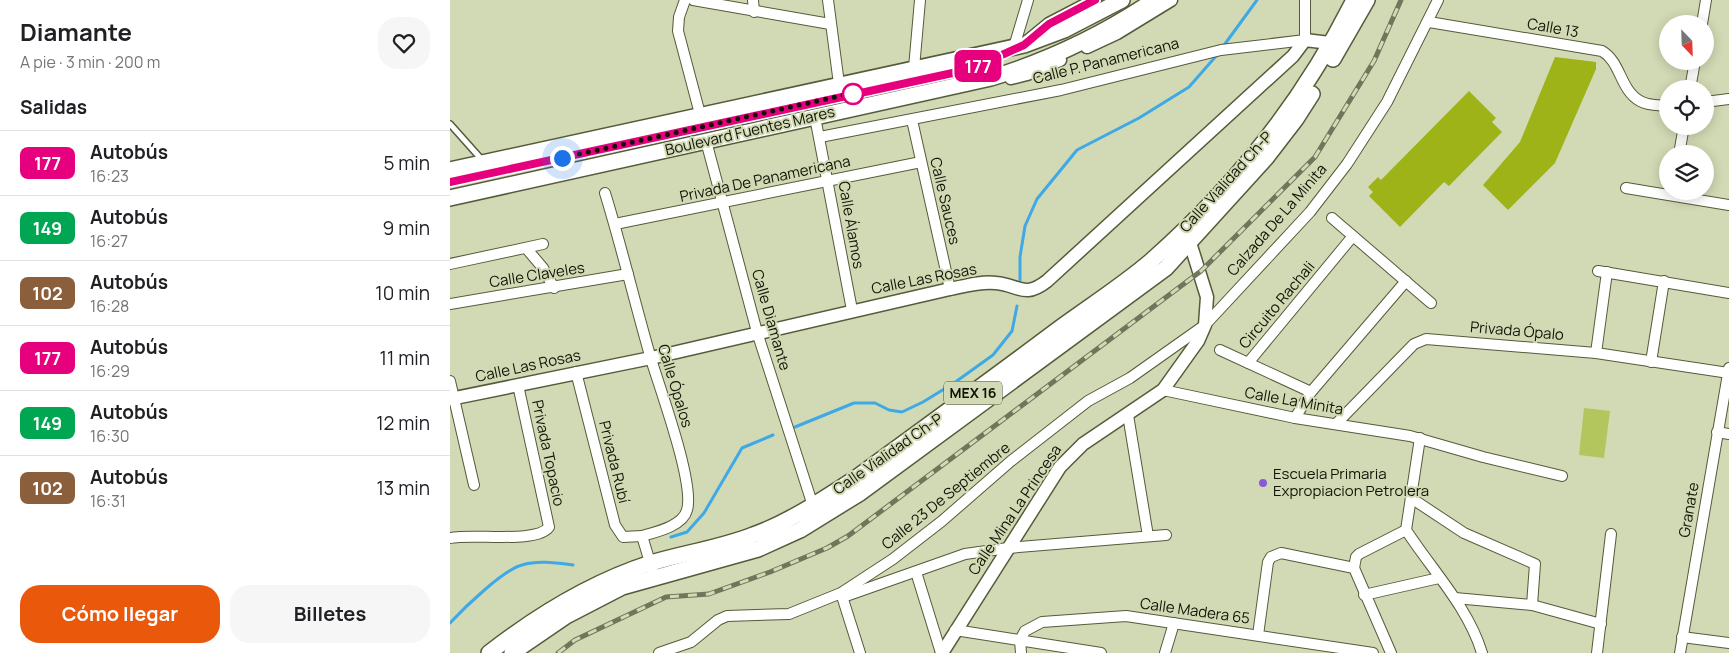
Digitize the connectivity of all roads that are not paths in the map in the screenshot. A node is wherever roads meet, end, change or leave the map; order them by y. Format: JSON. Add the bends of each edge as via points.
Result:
{"nodes":[{"id":1,"x":685,"y":0,"type":"edge"},
{"id":2,"x":693,"y":0,"type":"edge"},
{"id":3,"x":753,"y":0,"type":"edge"},
{"id":4,"x":828,"y":0,"type":"edge"},
{"id":5,"x":920,"y":0,"type":"edge"},
{"id":6,"x":1028,"y":0,"type":"edge"},
{"id":7,"x":1095,"y":0,"type":"edge"},
{"id":8,"x":1122,"y":0,"type":"edge"},
{"id":9,"x":1171,"y":0,"type":"edge"},
{"id":10,"x":1305,"y":0,"type":"edge"},
{"id":11,"x":1354,"y":0,"type":"edge"},
{"id":12,"x":1367,"y":0,"type":"edge"},
{"id":13,"x":1438,"y":0,"type":"edge"},
{"id":14,"x":1706,"y":0,"type":"edge"},
{"id":15,"x":1149,"y":3,"type":"edge"},
{"id":16,"x":754,"y":12,"type":"junction"},
{"id":17,"x":1704,"y":15,"type":"edge"},
{"id":18,"x":1429,"y":22,"type":"junction"},
{"id":19,"x":830,"y":24,"type":"junction"},
{"id":20,"x":1305,"y":40,"type":"junction"},
{"id":21,"x":1337,"y":44,"type":"junction"},
{"id":22,"x":1019,"y":46,"type":"junction"},
{"id":23,"x":914,"y":68,"type":"junction"},
{"id":24,"x":1022,"y":68,"type":"junction"},
{"id":25,"x":971,"y":69,"type":"junction"},
{"id":26,"x":991,"y":78,"type":"junction"},
{"id":27,"x":839,"y":84,"type":"junction"},
{"id":28,"x":1729,"y":99,"type":"edge"},
{"id":29,"x":1714,"y":101,"type":"edge"},
{"id":30,"x":1659,"y":105,"type":"edge"},
{"id":31,"x":700,"y":114,"type":"junction"},
{"id":32,"x":815,"y":117,"type":"junction"},
{"id":33,"x":912,"y":120,"type":"junction"},
{"id":34,"x":450,"y":124,"type":"edge"},
{"id":35,"x":820,"y":137,"type":"junction"},
{"id":36,"x":706,"y":141,"type":"junction"},
{"id":37,"x":484,"y":162,"type":"junction"},
{"id":38,"x":921,"y":162,"type":"junction"},
{"id":39,"x":450,"y":170,"type":"edge"},
{"id":40,"x":450,"y":182,"type":"edge"},
{"id":41,"x":828,"y":182,"type":"junction"},
{"id":42,"x":1626,"y":188,"type":"dead end"},
{"id":43,"x":1659,"y":192,"type":"edge"},
{"id":44,"x":605,"y":193,"type":"dead end"},
{"id":45,"x":450,"y":198,"type":"edge"},
{"id":46,"x":1705,"y":200,"type":"edge"},
{"id":47,"x":723,"y":203,"type":"junction"},
{"id":48,"x":1729,"y":205,"type":"edge"},
{"id":49,"x":1332,"y":218,"type":"dead end"},
{"id":50,"x":615,"y":224,"type":"junction"},
{"id":51,"x":1188,"y":234,"type":"junction"},
{"id":52,"x":1353,"y":236,"type":"junction"},
{"id":53,"x":542,"y":244,"type":"dead end"},
{"id":54,"x":526,"y":248,"type":"junction"},
{"id":55,"x":450,"y":264,"type":"edge"},
{"id":56,"x":628,"y":274,"type":"junction"},
{"id":57,"x":1406,"y":281,"type":"junction"},
{"id":58,"x":1664,"y":281,"type":"junction"},
{"id":59,"x":554,"y":288,"type":"junction"},
{"id":60,"x":950,"y":288,"type":"junction"},
{"id":61,"x":1729,"y":293,"type":"edge"},
{"id":62,"x":1431,"y":303,"type":"dead end"},
{"id":63,"x":450,"y":304,"type":"edge"},
{"id":64,"x":852,"y":310,"type":"junction"},
{"id":65,"x":1205,"y":325,"type":"junction"},
{"id":66,"x":756,"y":332,"type":"junction"},
{"id":67,"x":1220,"y":350,"type":"dead end"},
{"id":68,"x":1596,"y":353,"type":"junction"},
{"id":69,"x":651,"y":358,"type":"junction"},
{"id":70,"x":1651,"y":362,"type":"junction"},
{"id":71,"x":1248,"y":363,"type":"junction"},
{"id":72,"x":1729,"y":371,"type":"edge"},
{"id":73,"x":576,"y":372,"type":"junction"},
{"id":74,"x":450,"y":381,"type":"edge"},
{"id":75,"x":518,"y":385,"type":"junction"},
{"id":76,"x":1162,"y":390,"type":"junction"},
{"id":77,"x":1311,"y":392,"type":"junction"},
{"id":78,"x":452,"y":398,"type":"edge"},
{"id":79,"x":1128,"y":415,"type":"junction"},
{"id":80,"x":1294,"y":418,"type":"junction"},
{"id":81,"x":1336,"y":424,"type":"junction"},
{"id":82,"x":1717,"y":432,"type":"junction"},
{"id":83,"x":1729,"y":434,"type":"edge"},
{"id":84,"x":1420,"y":438,"type":"junction"},
{"id":85,"x":1562,"y":476,"type":"dead end"},
{"id":86,"x":474,"y":485,"type":"dead end"},
{"id":87,"x":1411,"y":498,"type":"junction"},
{"id":88,"x":816,"y":512,"type":"junction"},
{"id":89,"x":1406,"y":530,"type":"junction"},
{"id":90,"x":1611,"y":534,"type":"dead end"},
{"id":91,"x":1166,"y":535,"type":"dead end"},
{"id":92,"x":642,"y":536,"type":"junction"},
{"id":93,"x":1148,"y":536,"type":"junction"},
{"id":94,"x":454,"y":537,"type":"edge"},
{"id":95,"x":1008,"y":548,"type":"junction"},
{"id":96,"x":1354,"y":568,"type":"junction"},
{"id":97,"x":653,"y":570,"type":"junction"},
{"id":98,"x":916,"y":572,"type":"junction"},
{"id":99,"x":1439,"y":578,"type":"junction"},
{"id":100,"x":842,"y":595,"type":"junction"},
{"id":101,"x":1364,"y":595,"type":"junction"},
{"id":102,"x":1455,"y":598,"type":"junction"},
{"id":103,"x":1532,"y":605,"type":"junction"},
{"id":104,"x":1174,"y":623,"type":"junction"},
{"id":105,"x":1601,"y":624,"type":"junction"},
{"id":106,"x":954,"y":630,"type":"junction"},
{"id":107,"x":1258,"y":635,"type":"junction"},
{"id":108,"x":1682,"y":636,"type":"junction"},
{"id":109,"x":1020,"y":640,"type":"junction"},
{"id":110,"x":1729,"y":643,"type":"edge"},
{"id":111,"x":489,"y":653,"type":"edge"},
{"id":112,"x":512,"y":653,"type":"edge"},
{"id":113,"x":659,"y":653,"type":"edge"},
{"id":114,"x":860,"y":653,"type":"edge"},
{"id":115,"x":942,"y":653,"type":"edge"},
{"id":116,"x":1021,"y":653,"type":"edge"},
{"id":117,"x":1102,"y":653,"type":"edge"},
{"id":118,"x":1165,"y":653,"type":"edge"},
{"id":119,"x":1373,"y":653,"type":"edge"},
{"id":120,"x":1391,"y":653,"type":"edge"},
{"id":121,"x":1482,"y":653,"type":"edge"},
{"id":122,"x":1597,"y":653,"type":"edge"},
{"id":123,"x":1680,"y":653,"type":"edge"}],
"edges":[{"from":1,"to":31,"type":"street","via":[[678,31]]},
{"from":2,"to":16,"type":"street"},
{"from":3,"to":16,"type":"street"},
{"from":4,"to":19,"type":"street"},
{"from":5,"to":23,"type":"street"},
{"from":6,"to":22,"type":"street"},
{"from":7,"to":22,"type":"street","via":[[1049,24]]},
{"from":8,"to":22,"type":"main road","name":"Boulevard Fuentes Mares","via":[[1064,30]]},
{"from":9,"to":26,"type":"street","via":[[1117,33],[1044,67],[1016,77]]},
{"from":10,"to":20,"type":"street"},
{"from":11,"to":21,"type":"main road","name":"Calle Vialidad Ch-P","number":"MEX 16"},
{"from":12,"to":21,"type":"main road","name":"Calle Vialidad Ch-P","number":"MEX 16"},
{"from":13,"to":18,"type":"street","name":"Calzada De La Minita"},
{"from":14,"to":17,"type":"street"},
{"from":15,"to":24,"type":"main road","name":"Boulevard Fuentes Mares","via":[[1088,39]]},
{"from":16,"to":19,"type":"street"},
{"from":18,"to":30,"type":"street","name":"Calle 13","via":[[1602,51],[1613,60],[1628,91],[1646,104]]},
{"from":18,"to":65,"type":"street","name":"Calzada De La Minita","via":[[1387,102],[1347,164],[1310,212]]},
{"from":19,"to":27,"type":"street"},
{"from":20,"to":21,"type":"street","name":"Calle P. Panamericana"},
{"from":20,"to":33,"type":"street","name":"Calle P. Panamericana","via":[[1221,50],[1061,90]]},
{"from":20,"to":60,"type":"street","name":"Calle Las Rosas","via":[[1293,56],[1044,284],[1026,291],[996,283]]},
{"from":21,"to":51,"type":"main road","name":"Calle Vialidad Ch-P","number":"MEX 16","via":[[1294,103]]},
{"from":22,"to":23,"type":"main road","name":"Boulevard Fuentes Mares"},
{"from":22,"to":25,"type":"lane"},
{"from":23,"to":27,"type":"main road","name":"Boulevard Fuentes Mares"},
{"from":24,"to":25,"type":"lane"},
{"from":24,"to":26,"type":"main road","name":"Boulevard Fuentes Mares"},
{"from":25,"to":40,"type":"lane"},
{"from":26,"to":32,"type":"main road","name":"Boulevard Fuentes Mares"},
{"from":27,"to":31,"type":"main road","name":"Boulevard Fuentes Mares"},
{"from":28,"to":29,"type":"street"},
{"from":31,"to":37,"type":"main road","name":"Boulevard Fuentes Mares"},
{"from":32,"to":35,"type":"street","name":"Calle Álamos"},
{"from":32,"to":36,"type":"main road","name":"Boulevard Fuentes Mares"},
{"from":33,"to":35,"type":"street","name":"Calle P. Panamericana"},
{"from":33,"to":38,"type":"street","name":"Calle Sauces"},
{"from":34,"to":37,"type":"lane"},
{"from":35,"to":41,"type":"street","name":"Calle Álamos"},
{"from":36,"to":45,"type":"main road","name":"Boulevard Fuentes Mares"},
{"from":36,"to":47,"type":"street","name":"Calle Diamante"},
{"from":37,"to":39,"type":"main road","name":"Boulevard Fuentes Mares"},
{"from":38,"to":41,"type":"street","name":"Privada De Panamericana"},
{"from":38,"to":60,"type":"street","name":"Calle Sauces"},
{"from":41,"to":47,"type":"street","name":"Privada De Panamericana"},
{"from":41,"to":64,"type":"street","name":"Calle Álamos"},
{"from":42,"to":43,"type":"street"},
{"from":44,"to":50,"type":"street","name":"Calle Ópalos"},
{"from":46,"to":48,"type":"street"},
{"from":47,"to":50,"type":"street","name":"Privada De Panamericana"},
{"from":47,"to":66,"type":"street","name":"Calle Diamante"},
{"from":49,"to":52,"type":"street"},
{"from":50,"to":56,"type":"street","name":"Calle Ópalos"},
{"from":51,"to":65,"type":"street","name":"Calzada De La Minita","via":[[1206,290]]},
{"from":51,"to":88,"type":"main road","name":"Calle Vialidad Ch-P","number":"MEX 16","via":[[856,478]]},
{"from":52,"to":57,"type":"street"},
{"from":52,"to":71,"type":"street","name":"Circuito Rachali"},
{"from":53,"to":54,"type":"street"},
{"from":54,"to":55,"type":"street"},
{"from":54,"to":59,"type":"street"},
{"from":56,"to":59,"type":"street","name":"Calle Claveles"},
{"from":56,"to":69,"type":"street","name":"Calle Ópalos"},
{"from":57,"to":62,"type":"street"},
{"from":57,"to":77,"type":"street"},
{"from":58,"to":61,"type":"street"},
{"from":58,"to":68,"type":"street","via":[[1602,271]]},
{"from":58,"to":70,"type":"street"},
{"from":59,"to":63,"type":"street","name":"Calle Claveles"},
{"from":60,"to":64,"type":"street","name":"Calle Las Rosas"},
{"from":64,"to":66,"type":"street","name":"Calle Las Rosas"},
{"from":65,"to":76,"type":"street","name":"Calzada De La Minita","via":[[1198,341]]},
{"from":65,"to":100,"type":"street","name":"Calle 23 De Septiembre","via":[[1130,378],[1088,401],[942,522]]},
{"from":66,"to":69,"type":"street","name":"Calle Las Rosas"},
{"from":66,"to":88,"type":"street","name":"Calle Diamante"},
{"from":67,"to":71,"type":"street"},
{"from":68,"to":70,"type":"street","name":"Privada Ópalo"},
{"from":68,"to":81,"type":"street","name":"Privada Ópalo","via":[[1422,340],[1414,344]]},
{"from":69,"to":73,"type":"street","name":"Calle Las Rosas"},
{"from":69,"to":92,"type":"street","name":"Calle Ópalos","via":[[680,452],[688,504],[687,512],[678,521]]},
{"from":70,"to":72,"type":"street","name":"Privada Ópalo"},
{"from":71,"to":77,"type":"street","name":"Circuito Rachali"},
{"from":72,"to":82,"type":"street","name":"Granate"},
{"from":73,"to":75,"type":"street","name":"Calle Las Rosas"},
{"from":73,"to":92,"type":"street","name":"Privada Rubí","via":[[615,525],[623,537]]},
{"from":74,"to":78,"type":"street"},
{"from":75,"to":78,"type":"street","name":"Calle Las Rosas"},
{"from":75,"to":94,"type":"street","name":"Privada Topacio","via":[[549,527],[541,534],[528,536]]},
{"from":76,"to":79,"type":"street","name":"Calle Mina La Princesa"},
{"from":76,"to":80,"type":"street","name":"Calle La Minita"},
{"from":77,"to":80,"type":"street"},
{"from":78,"to":86,"type":"street"},
{"from":79,"to":93,"type":"street"},
{"from":79,"to":95,"type":"street","name":"Calle Mina La Princesa","via":[[1069,457]]},
{"from":80,"to":81,"type":"street","name":"Calle La Minita"},
{"from":81,"to":84,"type":"street","name":"Calle La Minita"},
{"from":82,"to":83,"type":"street"},
{"from":82,"to":108,"type":"street","name":"Granate"},
{"from":84,"to":85,"type":"street","name":"Calle La Minita"},
{"from":84,"to":87,"type":"street"},
{"from":87,"to":89,"type":"street"},
{"from":87,"to":103,"type":"street","via":[[1464,533],[1535,564]]},
{"from":88,"to":97,"type":"main road","name":"Calle Vialidad Ch-P","number":"MEX 16"},
{"from":89,"to":96,"type":"street","via":[[1359,554]]},
{"from":89,"to":99,"type":"street"},
{"from":90,"to":105,"type":"street"},
{"from":91,"to":93,"type":"street"},
{"from":92,"to":97,"type":"street"},
{"from":93,"to":95,"type":"street"},
{"from":95,"to":98,"type":"street","via":[[965,554]]},
{"from":95,"to":106,"type":"street","name":"Calle Mina La Princesa"},
{"from":96,"to":101,"type":"street"},
{"from":96,"to":107,"type":"street","via":[[1281,553],[1271,557]]},
{"from":97,"to":111,"type":"main road","name":"Calle Vialidad Ch-P","number":"MEX 16","via":[[613,578],[566,601]]},
{"from":97,"to":112,"type":"main road","name":"Calle Vialidad Ch-P","number":"MEX 16","via":[[566,616]]},
{"from":98,"to":100,"type":"street"},
{"from":98,"to":115,"type":"street"},
{"from":99,"to":101,"type":"street"},
{"from":99,"to":102,"type":"street"},
{"from":100,"to":113,"type":"street","name":"Calle 23 De Septiembre","via":[[789,614],[727,616],[691,642]]},
{"from":100,"to":114,"type":"street"},
{"from":101,"to":120,"type":"street"},
{"from":102,"to":103,"type":"street"},
{"from":102,"to":121,"type":"street"},
{"from":103,"to":105,"type":"street"},
{"from":104,"to":107,"type":"street","name":"Calle Madera 65"},
{"from":104,"to":109,"type":"street","name":"Calle Madera 65","via":[[1126,616],[1042,622],[1025,631]]},
{"from":104,"to":118,"type":"street"},
{"from":105,"to":122,"type":"street"},
{"from":106,"to":109,"type":"street"},
{"from":106,"to":115,"type":"street","name":"Calle Mina La Princesa"},
{"from":107,"to":119,"type":"street","name":"Calle Madera 65"},
{"from":108,"to":110,"type":"street"},
{"from":108,"to":123,"type":"street","name":"Granate"},
{"from":109,"to":116,"type":"street"},
{"from":109,"to":117,"type":"street"}]}
